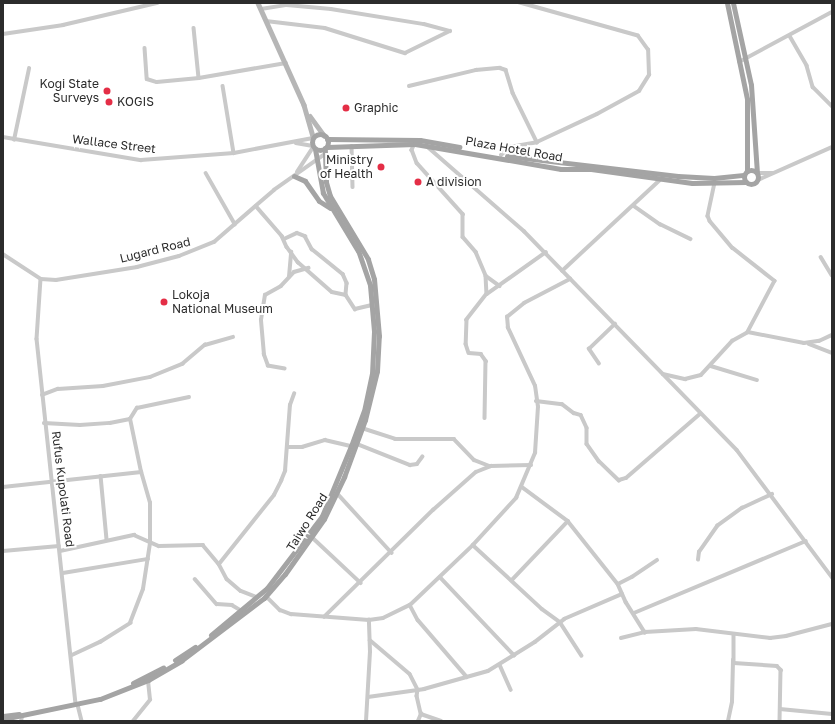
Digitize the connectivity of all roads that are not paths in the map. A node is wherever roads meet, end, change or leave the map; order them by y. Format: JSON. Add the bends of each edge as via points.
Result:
{"nodes":[{"id":1,"x":137,"y":3,"type":"edge"},
{"id":2,"x":157,"y":3,"type":"edge"},
{"id":3,"x":258,"y":3,"type":"edge"},
{"id":4,"x":520,"y":3,"type":"edge"},
{"id":5,"x":728,"y":3,"type":"edge"},
{"id":6,"x":733,"y":3,"type":"edge"},
{"id":7,"x":138,"y":8,"type":"junction"},
{"id":8,"x":261,"y":9,"type":"junction"},
{"id":9,"x":832,"y":12,"type":"edge"},
{"id":10,"x":266,"y":21,"type":"junction"},
{"id":11,"x":194,"y":28,"type":"dead end"},
{"id":12,"x":3,"y":34,"type":"edge"},
{"id":13,"x":790,"y":36,"type":"junction"},
{"id":14,"x":145,"y":48,"type":"dead end"},
{"id":15,"x":745,"y":61,"type":"junction"},
{"id":16,"x":739,"y":62,"type":"junction"},
{"id":17,"x":286,"y":64,"type":"junction"},
{"id":18,"x":29,"y":69,"type":"dead end"},
{"id":19,"x":199,"y":78,"type":"junction"},
{"id":20,"x":224,"y":86,"type":"dead end"},
{"id":21,"x":409,"y":86,"type":"dead end"},
{"id":22,"x":832,"y":106,"type":"edge"},
{"id":23,"x":308,"y":113,"type":"junction"},
{"id":24,"x":3,"y":137,"type":"edge"},
{"id":25,"x":313,"y":137,"type":"junction"},
{"id":26,"x":326,"y":137,"type":"junction"},
{"id":27,"x":14,"y":140,"type":"junction"},
{"id":28,"x":420,"y":140,"type":"junction"},
{"id":29,"x":295,"y":142,"type":"junction"},
{"id":30,"x":537,"y":142,"type":"junction"},
{"id":31,"x":352,"y":144,"type":"junction"},
{"id":32,"x":415,"y":144,"type":"junction"},
{"id":33,"x":427,"y":146,"type":"junction"},
{"id":34,"x":314,"y":147,"type":"junction"},
{"id":35,"x":326,"y":147,"type":"junction"},
{"id":36,"x":832,"y":147,"type":"edge"},
{"id":37,"x":234,"y":153,"type":"junction"},
{"id":38,"x":324,"y":154,"type":"junction"},
{"id":39,"x":501,"y":155,"type":"junction"},
{"id":40,"x":315,"y":161,"type":"junction"},
{"id":41,"x":757,"y":172,"type":"junction"},
{"id":42,"x":206,"y":173,"type":"dead end"},
{"id":43,"x":745,"y":173,"type":"junction"},
{"id":44,"x":773,"y":173,"type":"junction"},
{"id":45,"x":294,"y":175,"type":"junction"},
{"id":46,"x":661,"y":179,"type":"junction"},
{"id":47,"x":758,"y":180,"type":"junction"},
{"id":48,"x":746,"y":182,"type":"junction"},
{"id":49,"x":715,"y":183,"type":"junction"},
{"id":50,"x":353,"y":187,"type":"dead end"},
{"id":51,"x":256,"y":206,"type":"junction"},
{"id":52,"x":634,"y":206,"type":"junction"},
{"id":53,"x":330,"y":208,"type":"junction"},
{"id":54,"x":235,"y":224,"type":"junction"},
{"id":55,"x":284,"y":239,"type":"junction"},
{"id":56,"x":691,"y":239,"type":"dead end"},
{"id":57,"x":291,"y":252,"type":"junction"},
{"id":58,"x":546,"y":252,"type":"junction"},
{"id":59,"x":3,"y":254,"type":"edge"},
{"id":60,"x":821,"y":257,"type":"dead end"},
{"id":61,"x":308,"y":268,"type":"junction"},
{"id":62,"x":562,"y":271,"type":"junction"},
{"id":63,"x":832,"y":274,"type":"edge"},
{"id":64,"x":486,"y":276,"type":"junction"},
{"id":65,"x":289,"y":277,"type":"junction"},
{"id":66,"x":41,"y":279,"type":"junction"},
{"id":67,"x":570,"y":279,"type":"junction"},
{"id":68,"x":500,"y":286,"type":"junction"},
{"id":69,"x":487,"y":294,"type":"junction"},
{"id":70,"x":346,"y":295,"type":"junction"},
{"id":71,"x":372,"y":305,"type":"junction"},
{"id":72,"x":615,"y":324,"type":"junction"},
{"id":73,"x":748,"y":332,"type":"junction"},
{"id":74,"x":832,"y":335,"type":"edge"},
{"id":75,"x":233,"y":337,"type":"dead end"},
{"id":76,"x":819,"y":341,"type":"junction"},
{"id":77,"x":804,"y":343,"type":"junction"},
{"id":78,"x":818,"y":346,"type":"junction"},
{"id":79,"x":832,"y":353,"type":"edge"},
{"id":80,"x":599,"y":364,"type":"dead end"},
{"id":81,"x":711,"y":366,"type":"junction"},
{"id":82,"x":285,"y":369,"type":"dead end"},
{"id":83,"x":663,"y":374,"type":"junction"},
{"id":84,"x":757,"y":380,"type":"dead end"},
{"id":85,"x":294,"y":394,"type":"dead end"},
{"id":86,"x":42,"y":395,"type":"junction"},
{"id":87,"x":189,"y":397,"type":"dead end"},
{"id":88,"x":536,"y":401,"type":"junction"},
{"id":89,"x":700,"y":414,"type":"junction"},
{"id":90,"x":485,"y":418,"type":"dead end"},
{"id":91,"x":130,"y":419,"type":"junction"},
{"id":92,"x":44,"y":423,"type":"junction"},
{"id":93,"x":362,"y":428,"type":"junction"},
{"id":94,"x":357,"y":444,"type":"junction"},
{"id":95,"x":287,"y":446,"type":"junction"},
{"id":96,"x":351,"y":446,"type":"junction"},
{"id":97,"x":422,"y":456,"type":"dead end"},
{"id":98,"x":531,"y":465,"type":"junction"},
{"id":99,"x":491,"y":466,"type":"junction"},
{"id":100,"x":140,"y":472,"type":"junction"},
{"id":101,"x":101,"y":476,"type":"junction"},
{"id":102,"x":52,"y":480,"type":"junction"},
{"id":103,"x":3,"y":487,"type":"edge"},
{"id":104,"x":522,"y":487,"type":"junction"},
{"id":105,"x":337,"y":493,"type":"junction"},
{"id":106,"x":772,"y":494,"type":"junction"},
{"id":107,"x":568,"y":521,"type":"junction"},
{"id":108,"x":312,"y":537,"type":"junction"},
{"id":109,"x":107,"y":540,"type":"junction"},
{"id":110,"x":806,"y":541,"type":"junction"},
{"id":111,"x":150,"y":543,"type":"junction"},
{"id":112,"x":473,"y":545,"type":"junction"},
{"id":113,"x":59,"y":546,"type":"junction"},
{"id":114,"x":3,"y":551,"type":"edge"},
{"id":115,"x":60,"y":551,"type":"junction"},
{"id":116,"x":392,"y":553,"type":"junction"},
{"id":117,"x":148,"y":559,"type":"junction"},
{"id":118,"x":657,"y":560,"type":"dead end"},
{"id":119,"x":698,"y":560,"type":"dead end"},
{"id":120,"x":219,"y":564,"type":"junction"},
{"id":121,"x":63,"y":573,"type":"junction"},
{"id":122,"x":440,"y":577,"type":"junction"},
{"id":123,"x":832,"y":577,"type":"edge"},
{"id":124,"x":195,"y":580,"type":"dead end"},
{"id":125,"x":512,"y":580,"type":"junction"},
{"id":126,"x":361,"y":582,"type":"junction"},
{"id":127,"x":618,"y":584,"type":"junction"},
{"id":128,"x":622,"y":594,"type":"junction"},
{"id":129,"x":266,"y":596,"type":"junction"},
{"id":130,"x":258,"y":598,"type":"junction"},
{"id":131,"x":410,"y":605,"type":"junction"},
{"id":132,"x":242,"y":611,"type":"junction"},
{"id":133,"x":634,"y":613,"type":"junction"},
{"id":134,"x":323,"y":617,"type":"junction"},
{"id":135,"x":369,"y":620,"type":"junction"},
{"id":136,"x":560,"y":622,"type":"junction"},
{"id":137,"x":832,"y":624,"type":"edge"},
{"id":138,"x":645,"y":632,"type":"junction"},
{"id":139,"x":734,"y":634,"type":"junction"},
{"id":140,"x":621,"y":638,"type":"dead end"},
{"id":141,"x":370,"y":640,"type":"junction"},
{"id":142,"x":72,"y":655,"type":"junction"},
{"id":143,"x":514,"y":655,"type":"junction"},
{"id":144,"x":582,"y":656,"type":"dead end"},
{"id":145,"x":733,"y":660,"type":"junction"},
{"id":146,"x":500,"y":665,"type":"junction"},
{"id":147,"x":467,"y":676,"type":"junction"},
{"id":148,"x":148,"y":680,"type":"junction"},
{"id":149,"x":418,"y":690,"type":"junction"},
{"id":150,"x":510,"y":690,"type":"dead end"},
{"id":151,"x":368,"y":697,"type":"junction"},
{"id":152,"x":77,"y":703,"type":"junction"},
{"id":153,"x":780,"y":710,"type":"junction"},
{"id":154,"x":421,"y":714,"type":"junction"},
{"id":155,"x":832,"y":714,"type":"edge"},
{"id":156,"x":3,"y":716,"type":"edge"},
{"id":157,"x":3,"y":719,"type":"edge"},
{"id":158,"x":22,"y":719,"type":"edge"},
{"id":159,"x":82,"y":721,"type":"edge"},
{"id":160,"x":133,"y":721,"type":"edge"},
{"id":161,"x":366,"y":721,"type":"edge"},
{"id":162,"x":418,"y":721,"type":"edge"},
{"id":163,"x":441,"y":721,"type":"edge"},
{"id":164,"x":728,"y":721,"type":"edge"},
{"id":165,"x":780,"y":721,"type":"edge"}],
"edges":[{"from":1,"to":7,"type":"street"},
{"from":2,"to":7,"type":"street"},
{"from":3,"to":8,"type":"street"},
{"from":4,"to":30,"type":"street","via":[[638,36],[649,55],[649,75],[639,91]]},
{"from":5,"to":16,"type":"main road"},
{"from":6,"to":15,"type":"main road"},
{"from":7,"to":12,"type":"street","via":[[56,26]]},
{"from":8,"to":10,"type":"street"},
{"from":8,"to":10,"type":"street","via":[[287,5],[331,9],[424,24],[450,31],[405,53],[325,28]]},
{"from":9,"to":13,"type":"street"},
{"from":10,"to":17,"type":"street"},
{"from":11,"to":19,"type":"street"},
{"from":13,"to":15,"type":"street"},
{"from":13,"to":22,"type":"street","via":[[807,66],[813,87]]},
{"from":14,"to":19,"type":"street","via":[[148,80]]},
{"from":15,"to":16,"type":"street"},
{"from":15,"to":41,"type":"main road","via":[[751,85]]},
{"from":16,"to":43,"type":"main road","via":[[747,98]]},
{"from":17,"to":19,"type":"street"},
{"from":17,"to":23,"type":"street"},
{"from":18,"to":27,"type":"street"},
{"from":20,"to":37,"type":"street"},
{"from":21,"to":30,"type":"street","via":[[490,68],[506,70],[513,93]]},
{"from":23,"to":25,"type":"street"},
{"from":23,"to":26,"type":"street"},
{"from":24,"to":27,"type":"street","name":"Wallace Street"},
{"from":25,"to":26,"type":"main road","name":"Plaza Hotel Road"},
{"from":25,"to":29,"type":"street","name":"Wallace Street"},
{"from":25,"to":34,"type":"main road","name":"Taiwo Road"},
{"from":26,"to":28,"type":"main road","name":"Plaza Hotel Road"},
{"from":26,"to":35,"type":"main road","name":"Taiwo Road"},
{"from":27,"to":37,"type":"street","name":"Wallace Street","via":[[141,160]]},
{"from":28,"to":33,"type":"street"},
{"from":28,"to":39,"type":"main road","name":"Plaza Hotel Road"},
{"from":29,"to":34,"type":"street"},
{"from":29,"to":37,"type":"street","name":"Wallace Street"},
{"from":30,"to":39,"type":"street","via":[[510,147]]},
{"from":31,"to":32,"type":"main road","name":"Plaza Hotel Road"},
{"from":31,"to":35,"type":"main road","name":"Plaza Hotel Road"},
{"from":31,"to":50,"type":"street"},
{"from":32,"to":33,"type":"main road","name":"Plaza Hotel Road"},
{"from":32,"to":64,"type":"street","via":[[412,150],[417,163],[453,206],[463,214],[463,237],[476,252]]},
{"from":33,"to":46,"type":"main road","name":"Plaza Hotel Road","via":[[561,169],[591,169]]},
{"from":33,"to":58,"type":"street","via":[[495,203]]},
{"from":34,"to":35,"type":"main road","name":"Plaza Hotel Road"},
{"from":34,"to":40,"type":"main road","name":"Taiwo Road"},
{"from":34,"to":45,"type":"street"},
{"from":35,"to":38,"type":"main road","name":"Taiwo Road"},
{"from":36,"to":44,"type":"street"},
{"from":38,"to":40,"type":"street","name":"Lugard Road"},
{"from":38,"to":93,"type":"main road","name":"Taiwo Road","via":[[330,196],[368,259],[374,279],[379,336],[378,358]]},
{"from":39,"to":43,"type":"main road","name":"Plaza Hotel Road","via":[[678,176],[714,178]]},
{"from":40,"to":45,"type":"street","name":"Lugard Road"},
{"from":40,"to":53,"type":"main road","name":"Taiwo Road","via":[[322,192]]},
{"from":41,"to":43,"type":"main road","name":"Plaza Hotel Road"},
{"from":41,"to":44,"type":"street"},
{"from":41,"to":47,"type":"main road"},
{"from":42,"to":54,"type":"street"},
{"from":43,"to":48,"type":"main road"},
{"from":44,"to":47,"type":"street"},
{"from":45,"to":51,"type":"street","name":"Lugard Road"},
{"from":45,"to":53,"type":"main road","via":[[305,181],[319,201]]},
{"from":46,"to":49,"type":"main road","name":"Plaza Hotel Road"},
{"from":46,"to":52,"type":"street"},
{"from":47,"to":48,"type":"main road","name":"Plaza Hotel Road","via":[[752,184]]},
{"from":48,"to":49,"type":"main road","name":"Plaza Hotel Road"},
{"from":49,"to":73,"type":"street","via":[[708,216],[710,221],[733,248],[775,281]]},
{"from":51,"to":54,"type":"street","name":"Lugard Road"},
{"from":51,"to":55,"type":"street"},
{"from":52,"to":56,"type":"street","via":[[660,224]]},
{"from":52,"to":62,"type":"street","via":[[612,222]]},
{"from":53,"to":71,"type":"main road","name":"Taiwo Road","via":[[365,268]]},
{"from":54,"to":66,"type":"street","name":"Lugard Road","via":[[207,246],[179,256],[69,280]]},
{"from":55,"to":57,"type":"street"},
{"from":55,"to":70,"type":"street","via":[[297,233],[305,236],[312,249],[343,274],[347,283]]},
{"from":57,"to":61,"type":"street"},
{"from":57,"to":65,"type":"street"},
{"from":58,"to":62,"type":"street"},
{"from":58,"to":68,"type":"street"},
{"from":59,"to":66,"type":"street"},
{"from":60,"to":63,"type":"street"},
{"from":61,"to":65,"type":"street","via":[[294,272]]},
{"from":61,"to":70,"type":"street","via":[[332,292]]},
{"from":62,"to":67,"type":"street"},
{"from":64,"to":68,"type":"street"},
{"from":64,"to":69,"type":"street"},
{"from":65,"to":82,"type":"street","via":[[281,286],[266,293],[261,320],[261,341],[268,366]]},
{"from":66,"to":86,"type":"street","name":"Rufus Kupolati Road","via":[[37,339]]},
{"from":67,"to":72,"type":"street"},
{"from":67,"to":88,"type":"street","via":[[524,303],[507,317],[508,328],[535,386]]},
{"from":68,"to":69,"type":"street"},
{"from":69,"to":90,"type":"street","via":[[467,320],[466,344],[469,353],[481,354],[486,361]]},
{"from":70,"to":71,"type":"street","via":[[355,309]]},
{"from":71,"to":96,"type":"main road","name":"Taiwo Road","via":[[374,360],[364,411]]},
{"from":72,"to":80,"type":"street","via":[[589,349]]},
{"from":72,"to":83,"type":"street"},
{"from":73,"to":77,"type":"street"},
{"from":73,"to":81,"type":"street","via":[[732,341]]},
{"from":74,"to":76,"type":"street"},
{"from":75,"to":86,"type":"street","via":[[205,345],[182,364],[150,377],[103,386],[58,389]]},
{"from":76,"to":77,"type":"street"},
{"from":76,"to":78,"type":"street"},
{"from":77,"to":78,"type":"street"},
{"from":78,"to":79,"type":"street"},
{"from":81,"to":83,"type":"street","via":[[694,378]]},
{"from":81,"to":84,"type":"street"},
{"from":83,"to":89,"type":"street"},
{"from":85,"to":95,"type":"street","via":[[290,404]]},
{"from":86,"to":92,"type":"street","name":"Rufus Kupolati Road"},
{"from":87,"to":91,"type":"street","via":[[137,408]]},
{"from":88,"to":89,"type":"street","via":[[562,404],[581,415],[586,428],[587,444],[599,461],[619,480],[626,478]]},
{"from":88,"to":98,"type":"street","via":[[536,446]]},
{"from":89,"to":106,"type":"street","via":[[737,450]]},
{"from":91,"to":92,"type":"street","via":[[80,426]]},
{"from":91,"to":100,"type":"street"},
{"from":92,"to":102,"type":"street","name":"Rufus Kupolati Road"},
{"from":93,"to":94,"type":"main road","name":"Taiwo Road"},
{"from":93,"to":99,"type":"street","via":[[396,439],[454,439],[474,460]]},
{"from":94,"to":97,"type":"street","via":[[410,465],[417,464]]},
{"from":94,"to":105,"type":"main road","name":"Taiwo Road"},
{"from":95,"to":96,"type":"street","via":[[302,447],[325,440]]},
{"from":95,"to":120,"type":"street","via":[[285,470],[274,495]]},
{"from":96,"to":130,"type":"main road","name":"Taiwo Road","via":[[322,516]]},
{"from":98,"to":99,"type":"street"},
{"from":98,"to":104,"type":"street"},
{"from":99,"to":116,"type":"street","via":[[476,472],[432,510]]},
{"from":100,"to":101,"type":"street"},
{"from":100,"to":111,"type":"street","via":[[150,503]]},
{"from":101,"to":102,"type":"street"},
{"from":101,"to":109,"type":"street"},
{"from":102,"to":103,"type":"street"},
{"from":102,"to":113,"type":"street","name":"Rufus Kupolati Road"},
{"from":104,"to":107,"type":"street"},
{"from":104,"to":112,"type":"street","via":[[509,506]]},
{"from":105,"to":108,"type":"main road","name":"Taiwo Road"},
{"from":105,"to":116,"type":"street"},
{"from":106,"to":110,"type":"street"},
{"from":106,"to":119,"type":"street","via":[[742,508],[717,526],[699,552]]},
{"from":107,"to":125,"type":"street"},
{"from":107,"to":127,"type":"street"},
{"from":108,"to":126,"type":"street"},
{"from":108,"to":129,"type":"main road","name":"Taiwo Road"},
{"from":109,"to":111,"type":"street","via":[[134,535]]},
{"from":109,"to":115,"type":"street"},
{"from":110,"to":123,"type":"street"},
{"from":110,"to":133,"type":"street"},
{"from":111,"to":117,"type":"street"},
{"from":111,"to":120,"type":"street","via":[[159,546],[203,546]]},
{"from":112,"to":122,"type":"street"},
{"from":112,"to":125,"type":"street"},
{"from":113,"to":114,"type":"street"},
{"from":113,"to":115,"type":"street","name":"Rufus Kupolati Road"},
{"from":115,"to":121,"type":"street","name":"Rufus Kupolati Road"},
{"from":116,"to":126,"type":"street"},
{"from":117,"to":121,"type":"street"},
{"from":117,"to":142,"type":"street","via":[[143,589],[130,623],[100,642]]},
{"from":118,"to":127,"type":"street"},
{"from":120,"to":130,"type":"street","via":[[228,579],[241,591]]},
{"from":121,"to":142,"type":"street","name":"Rufus Kupolati Road"},
{"from":122,"to":131,"type":"street"},
{"from":122,"to":143,"type":"street"},
{"from":124,"to":132,"type":"street","via":[[217,604],[232,605]]},
{"from":125,"to":136,"type":"street","via":[[550,616]]},
{"from":126,"to":134,"type":"street"},
{"from":127,"to":128,"type":"street"},
{"from":128,"to":133,"type":"street"},
{"from":128,"to":136,"type":"street"},
{"from":129,"to":134,"type":"street","via":[[284,612]]},
{"from":129,"to":148,"type":"main road","name":"Taiwo Road","via":[[203,645]]},
{"from":130,"to":132,"type":"main road","name":"Taiwo Road"},
{"from":131,"to":135,"type":"street","via":[[383,618]]},
{"from":131,"to":147,"type":"street","via":[[418,620]]},
{"from":132,"to":152,"type":"main road","name":"Taiwo Road","via":[[164,668],[118,690]]},
{"from":133,"to":138,"type":"street"},
{"from":134,"to":135,"type":"street"},
{"from":135,"to":141,"type":"street"},
{"from":136,"to":143,"type":"street"},
{"from":136,"to":144,"type":"street"},
{"from":137,"to":139,"type":"street","via":[[786,636]]},
{"from":138,"to":139,"type":"street","via":[[696,629]]},
{"from":138,"to":140,"type":"street"},
{"from":139,"to":145,"type":"street"},
{"from":141,"to":149,"type":"street","via":[[410,674]]},
{"from":141,"to":151,"type":"street"},
{"from":142,"to":152,"type":"street","name":"Rufus Kupolati Road"},
{"from":143,"to":146,"type":"street"},
{"from":145,"to":153,"type":"street","via":[[736,664],[779,668]]},
{"from":145,"to":164,"type":"street","via":[[732,702]]},
{"from":146,"to":147,"type":"street"},
{"from":146,"to":150,"type":"street"},
{"from":147,"to":149,"type":"street"},
{"from":148,"to":152,"type":"main road","name":"Taiwo Road","via":[[121,692]]},
{"from":148,"to":160,"type":"street","via":[[150,700]]},
{"from":149,"to":151,"type":"street"},
{"from":149,"to":154,"type":"street"},
{"from":151,"to":161,"type":"street"},
{"from":152,"to":156,"type":"main road","name":"Taiwo Road"},
{"from":152,"to":158,"type":"main road","name":"Taiwo Road"},
{"from":152,"to":159,"type":"street","name":"Rufus Kupolati Road"},
{"from":153,"to":155,"type":"street"},
{"from":153,"to":165,"type":"street"},
{"from":154,"to":162,"type":"street"},
{"from":154,"to":163,"type":"street"},
{"from":157,"to":158,"type":"main road","name":"Taiwo Road"}]}
